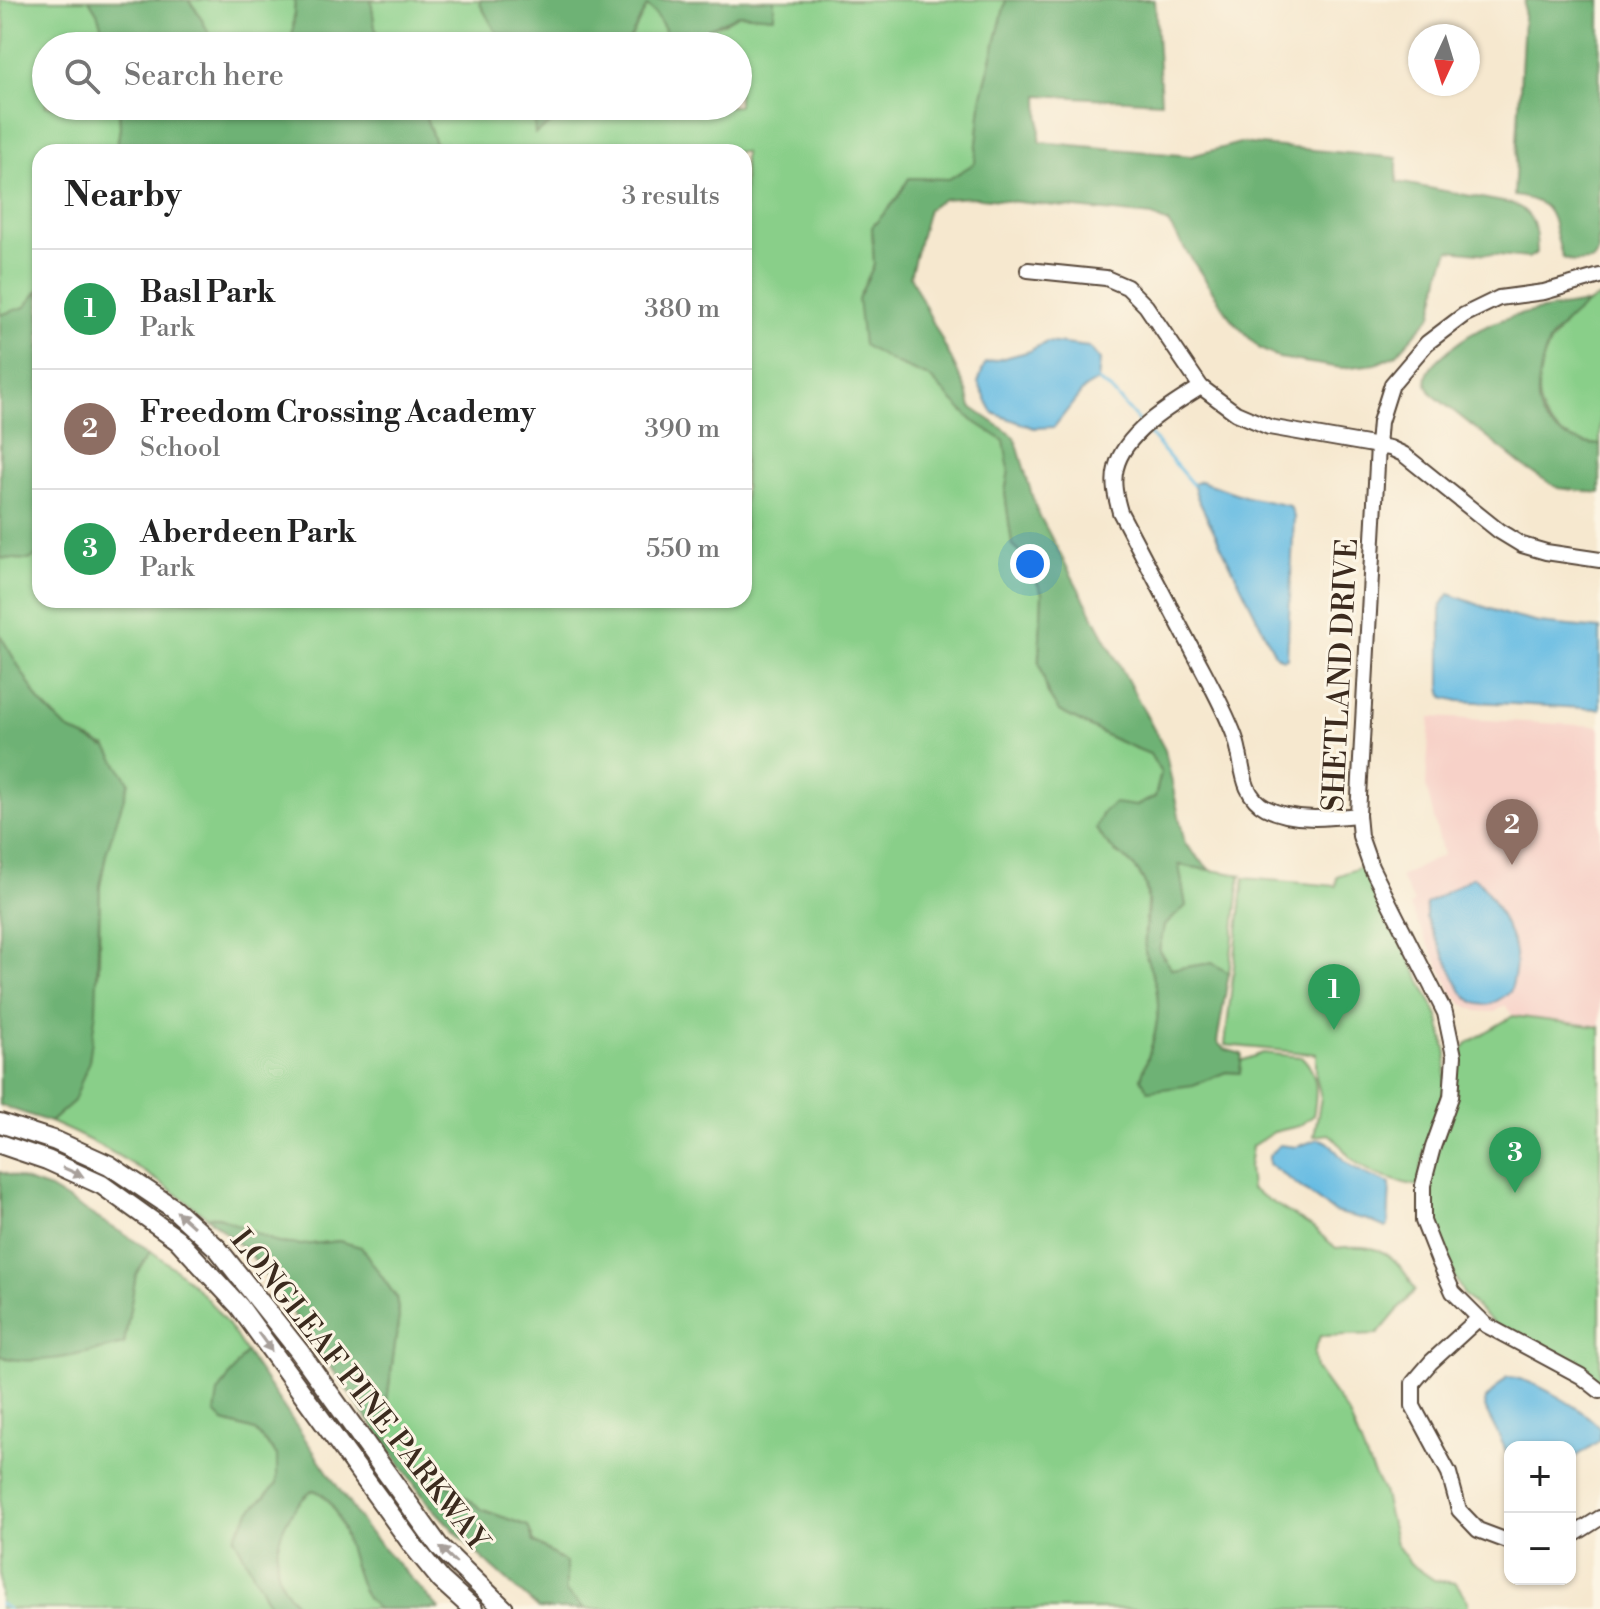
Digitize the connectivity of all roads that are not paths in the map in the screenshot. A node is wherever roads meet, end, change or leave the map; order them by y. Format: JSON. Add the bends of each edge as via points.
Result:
{"nodes":[{"id":1,"x":1028,"y":270,"type":"dead end"},
{"id":2,"x":1600,"y":276,"type":"edge"},
{"id":3,"x":1201,"y":387,"type":"junction"},
{"id":4,"x":1378,"y":446,"type":"junction"},
{"id":5,"x":1600,"y":560,"type":"edge"},
{"id":6,"x":1358,"y":815,"type":"junction"},
{"id":7,"x":0,"y":1123,"type":"edge"},
{"id":8,"x":0,"y":1144,"type":"edge"},
{"id":9,"x":1479,"y":1318,"type":"junction"},
{"id":10,"x":1600,"y":1391,"type":"edge"},
{"id":11,"x":1600,"y":1518,"type":"edge"},
{"id":12,"x":1576,"y":1533,"type":"edge"},
{"id":13,"x":1504,"y":1540,"type":"edge"},
{"id":14,"x":473,"y":1609,"type":"edge"},
{"id":15,"x":504,"y":1609,"type":"edge"}],
"edges":[{"from":1,"to":3,"type":"street","via":[[1106,278],[1127,287]]},
{"from":2,"to":4,"type":"street","name":"SHETLAND DRIVE","via":[[1499,298],[1440,333],[1392,384]]},
{"from":3,"to":4,"type":"street","via":[[1236,413],[1269,427]]},
{"from":3,"to":6,"type":"street","via":[[1127,443],[1116,468],[1120,512],[1215,692],[1251,795],[1266,808],[1297,816]]},
{"from":4,"to":5,"type":"street","via":[[1403,454],[1522,545]]},
{"from":4,"to":6,"type":"street","name":"SHETLAND DRIVE"},
{"from":6,"to":9,"type":"street","name":"SHETLAND DRIVE","via":[[1371,867],[1445,1013],[1454,1056],[1451,1097],[1423,1185],[1423,1221],[1453,1292]]},
{"from":15,"to":7,"type":"main road","name":"LONGLEAF PINE PARKWAY","one_way":true,"via":[[439,1546],[299,1351],[218,1249],[173,1208],[109,1165]]},
{"from":8,"to":14,"type":"main road","name":"LONGLEAF PINE PARKWAY","one_way":true,"via":[[102,1185],[177,1239],[239,1306],[414,1547]]},
{"from":9,"to":10,"type":"street","name":"SHETLAND DRIVE"},
{"from":9,"to":13,"type":"street","via":[[1413,1383],[1413,1406],[1449,1473],[1459,1510],[1478,1530]]},
{"from":11,"to":12,"type":"street"}]}
